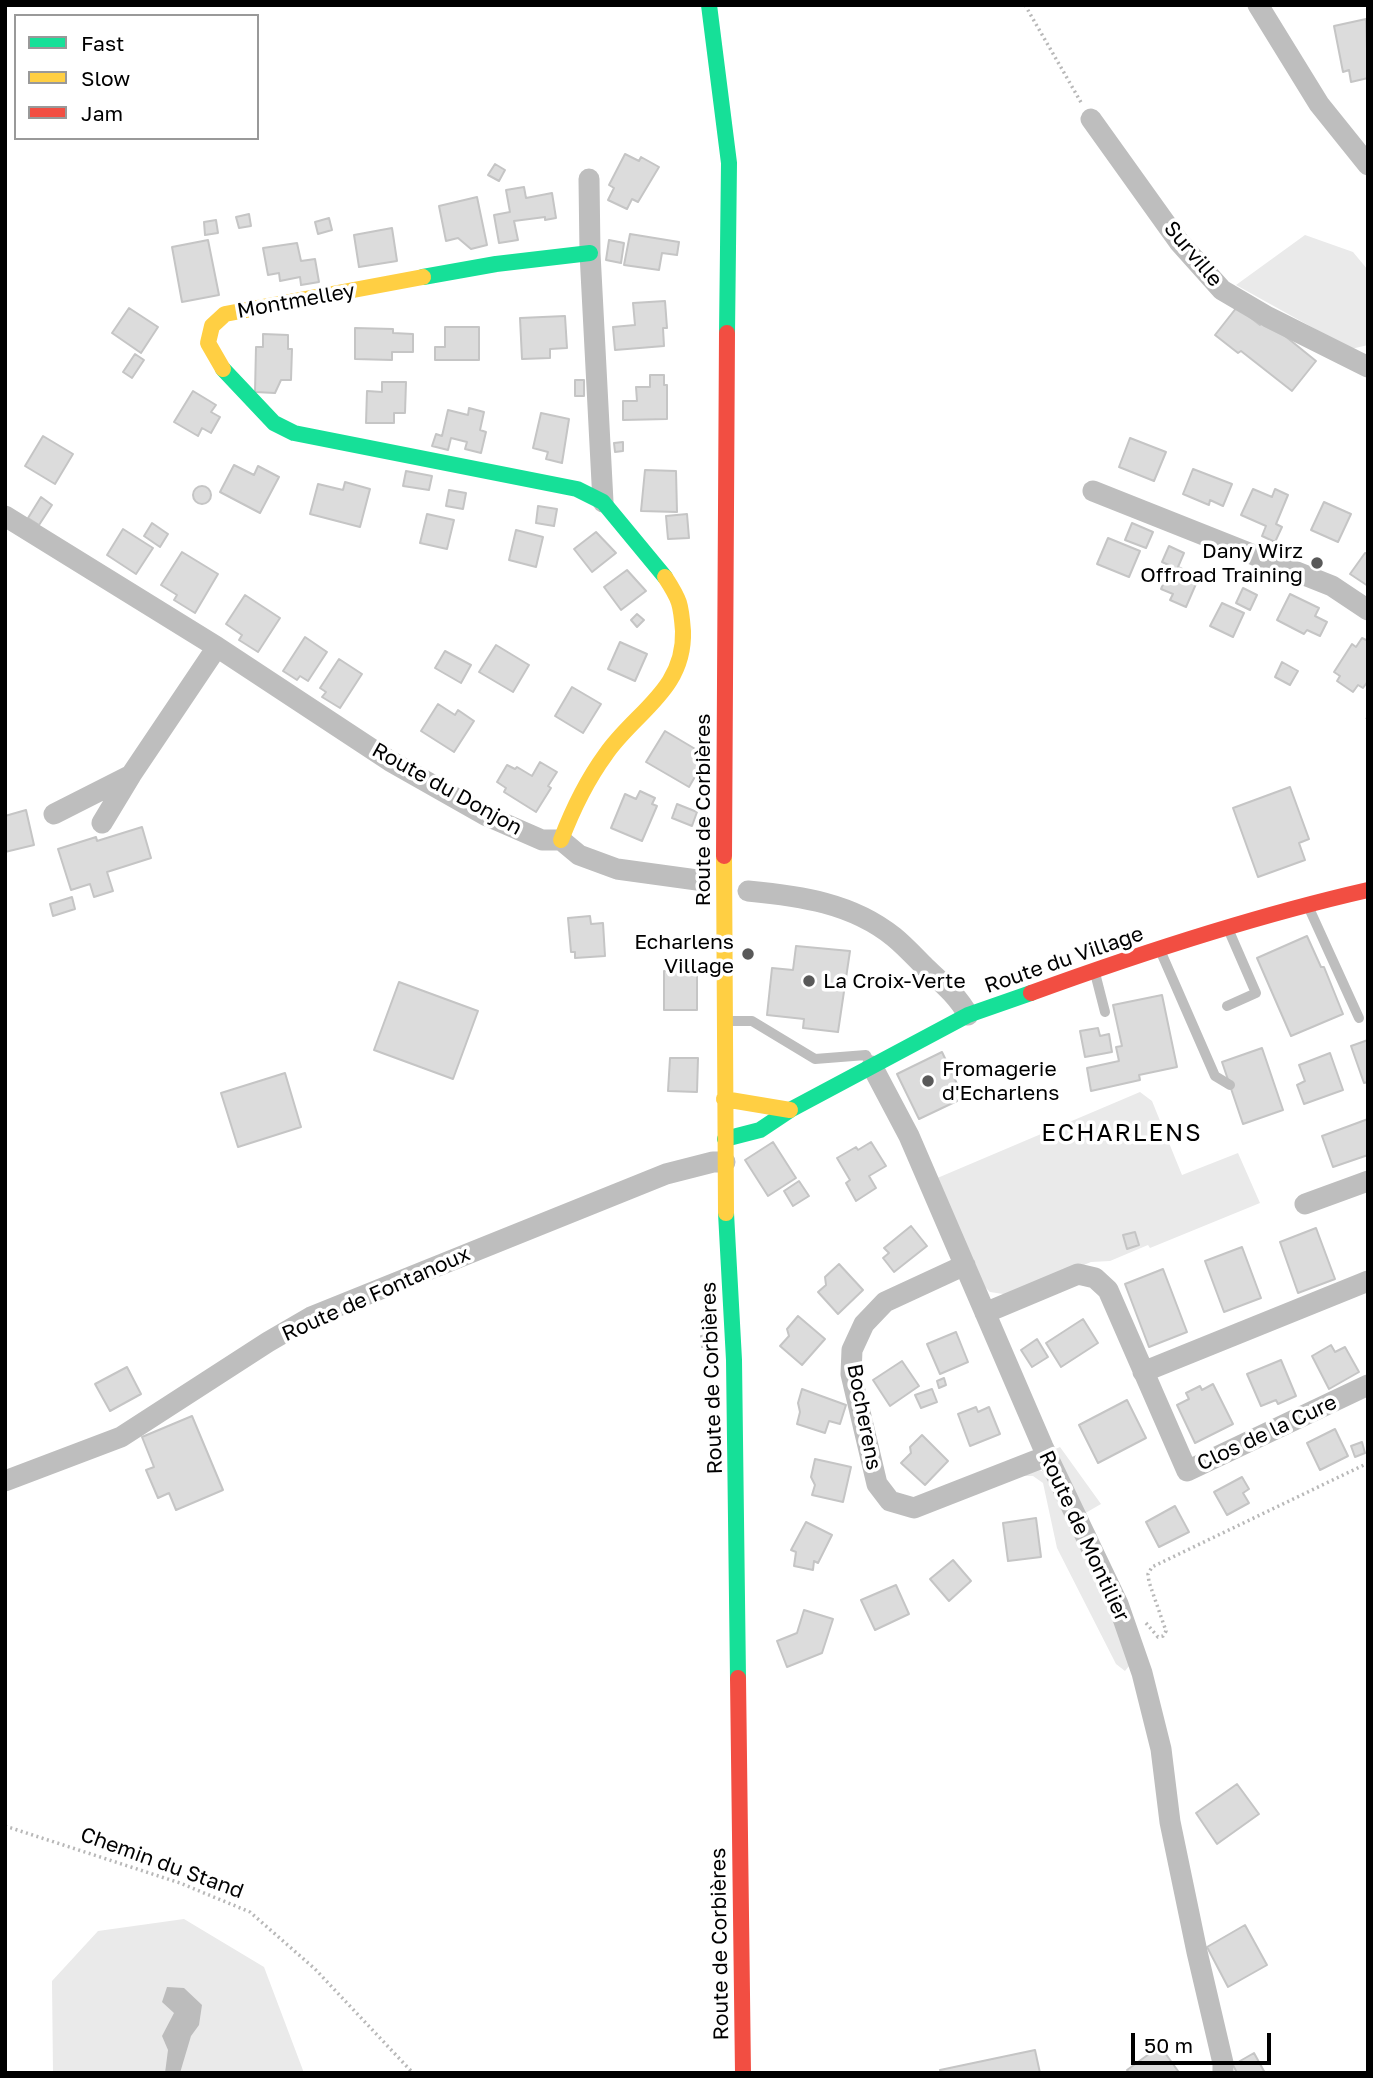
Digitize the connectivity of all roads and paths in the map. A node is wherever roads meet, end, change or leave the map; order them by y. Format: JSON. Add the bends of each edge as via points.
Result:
{"nodes":[{"id":1,"x":709,"y":5,"type":"edge"},
{"id":2,"x":1025,"y":5,"type":"edge"},
{"id":3,"x":1258,"y":5,"type":"edge"},
{"id":4,"x":1091,"y":119,"type":"joint"},
{"id":5,"x":1368,"y":165,"type":"edge"},
{"id":6,"x":589,"y":179,"type":"dead end"},
{"id":7,"x":590,"y":253,"type":"junction"},
{"id":8,"x":1368,"y":367,"type":"edge"},
{"id":9,"x":1093,"y":491,"type":"dead end"},
{"id":10,"x":603,"y":502,"type":"junction"},
{"id":11,"x":5,"y":516,"type":"edge"},
{"id":12,"x":1368,"y":610,"type":"edge"},
{"id":13,"x":217,"y":647,"type":"junction"},
{"id":14,"x":131,"y":775,"type":"junction"},
{"id":15,"x":54,"y":814,"type":"dead end"},
{"id":16,"x":102,"y":823,"type":"dead end"},
{"id":17,"x":561,"y":840,"type":"junction"},
{"id":18,"x":697,"y":880,"type":"dead end"},
{"id":19,"x":1368,"y":890,"type":"edge"},
{"id":20,"x":748,"y":891,"type":"dead end"},
{"id":21,"x":1307,"y":904,"type":"junction"},
{"id":22,"x":1228,"y":928,"type":"junction"},
{"id":23,"x":1159,"y":950,"type":"junction"},
{"id":24,"x":1094,"y":970,"type":"junction"},
{"id":25,"x":1227,"y":1006,"type":"dead end"},
{"id":26,"x":1105,"y":1013,"type":"dead end"},
{"id":27,"x":1359,"y":1018,"type":"dead end"},
{"id":28,"x":959,"y":1019,"type":"junction"},
{"id":29,"x":724,"y":1021,"type":"junction"},
{"id":30,"x":872,"y":1066,"type":"junction"},
{"id":31,"x":1230,"y":1085,"type":"dead end"},
{"id":32,"x":724,"y":1100,"type":"junction"},
{"id":33,"x":790,"y":1110,"type":"junction"},
{"id":34,"x":725,"y":1139,"type":"junction"},
{"id":35,"x":725,"y":1161,"type":"junction"},
{"id":36,"x":1368,"y":1181,"type":"edge"},
{"id":37,"x":1305,"y":1203,"type":"dead end"},
{"id":38,"x":965,"y":1265,"type":"junction"},
{"id":39,"x":1368,"y":1281,"type":"edge"},
{"id":40,"x":985,"y":1313,"type":"junction"},
{"id":41,"x":1143,"y":1373,"type":"junction"},
{"id":42,"x":1368,"y":1385,"type":"edge"},
{"id":43,"x":1047,"y":1456,"type":"junction"},
{"id":44,"x":1368,"y":1463,"type":"edge"},
{"id":45,"x":5,"y":1481,"type":"edge"},
{"id":46,"x":1143,"y":1620,"type":"dead end"},
{"id":47,"x":5,"y":1826,"type":"edge"},
{"id":48,"x":413,"y":2073,"type":"edge"},
{"id":49,"x":743,"y":2073,"type":"edge"},
{"id":50,"x":1223,"y":2073,"type":"edge"}],
"edges":[{"from":1,"to":29,"type":"main road","name":"Route de Corbières","via":[[729,163]]},
{"from":2,"to":4,"type":"path"},
{"from":3,"to":5,"type":"street","via":[[1318,104]]},
{"from":4,"to":8,"type":"street","name":"Surville","via":[[1179,242],[1222,290]]},
{"from":6,"to":7,"type":"street"},
{"from":7,"to":10,"type":"street"},
{"from":7,"to":10,"type":"main road","name":"Montmelley","via":[[496,264],[225,314],[212,326],[208,343],[220,366],[274,423],[293,433],[577,489]]},
{"from":9,"to":12,"type":"street","via":[[1332,586]]},
{"from":10,"to":17,"type":"main road","name":"Montmelley","via":[[681,602],[683,641],[677,672],[605,755]]},
{"from":11,"to":13,"type":"street","name":"Route du Donjon"},
{"from":13,"to":14,"type":"street"},
{"from":13,"to":17,"type":"street","name":"Route du Donjon","via":[[390,761],[487,816],[541,840]]},
{"from":14,"to":15,"type":"street"},
{"from":14,"to":16,"type":"street"},
{"from":17,"to":18,"type":"street","name":"Route du Donjon","via":[[579,855],[617,869]]},
{"from":19,"to":21,"type":"main road","name":"Route du Village"},
{"from":20,"to":28,"type":"street","via":[[806,898],[851,911],[894,937],[916,959]]},
{"from":21,"to":22,"type":"main road","name":"Route du Village"},
{"from":21,"to":27,"type":"lane"},
{"from":22,"to":23,"type":"main road","name":"Route du Village"},
{"from":22,"to":25,"type":"lane","via":[[1256,993]]},
{"from":23,"to":24,"type":"main road","name":"Route du Village"},
{"from":23,"to":31,"type":"lane","via":[[1215,1076]]},
{"from":24,"to":26,"type":"lane"},
{"from":24,"to":28,"type":"main road","name":"Route du Village"},
{"from":28,"to":30,"type":"main road","name":"Route du Village"},
{"from":29,"to":30,"type":"lane","via":[[752,1021],[815,1059],[866,1055]]},
{"from":29,"to":32,"type":"main road","name":"Route de Corbières"},
{"from":30,"to":33,"type":"main road","name":"Route du Village"},
{"from":30,"to":38,"type":"street","name":"Route de Montilier","via":[[909,1136]]},
{"from":32,"to":33,"type":"main road"},
{"from":32,"to":34,"type":"main road","name":"Route de Corbières"},
{"from":33,"to":34,"type":"main road","name":"Route du Village","via":[[765,1129]]},
{"from":34,"to":35,"type":"main road","name":"Route de Corbières"},
{"from":35,"to":45,"type":"street","name":"Route de Fontanoux","via":[[666,1174],[311,1317],[121,1437]]},
{"from":35,"to":49,"type":"main road","name":"Route de Corbières","via":[[734,1360]]},
{"from":36,"to":37,"type":"street"},
{"from":38,"to":40,"type":"street","name":"Route de Montilier"},
{"from":38,"to":43,"type":"street","name":"Bocherens","via":[[885,1302],[864,1324],[852,1349],[851,1374],[877,1484],[890,1501],[914,1508]]},
{"from":39,"to":41,"type":"street"},
{"from":40,"to":41,"type":"street","name":"Clos de la Cure","via":[[1078,1274],[1095,1278],[1108,1290]]},
{"from":40,"to":43,"type":"street","name":"Route de Montilier"},
{"from":41,"to":42,"type":"street","name":"Clos de la Cure","via":[[1187,1471]]},
{"from":43,"to":50,"type":"street","name":"Route de Montilier","via":[[1116,1598],[1142,1673],[1161,1749],[1170,1822]]},
{"from":44,"to":46,"type":"path","via":[[1152,1567],[1149,1582],[1166,1630],[1163,1636],[1158,1637]]},
{"from":47,"to":48,"type":"path","name":"Chemin du Stand","via":[[180,1882],[250,1912],[315,1969]]}]}
